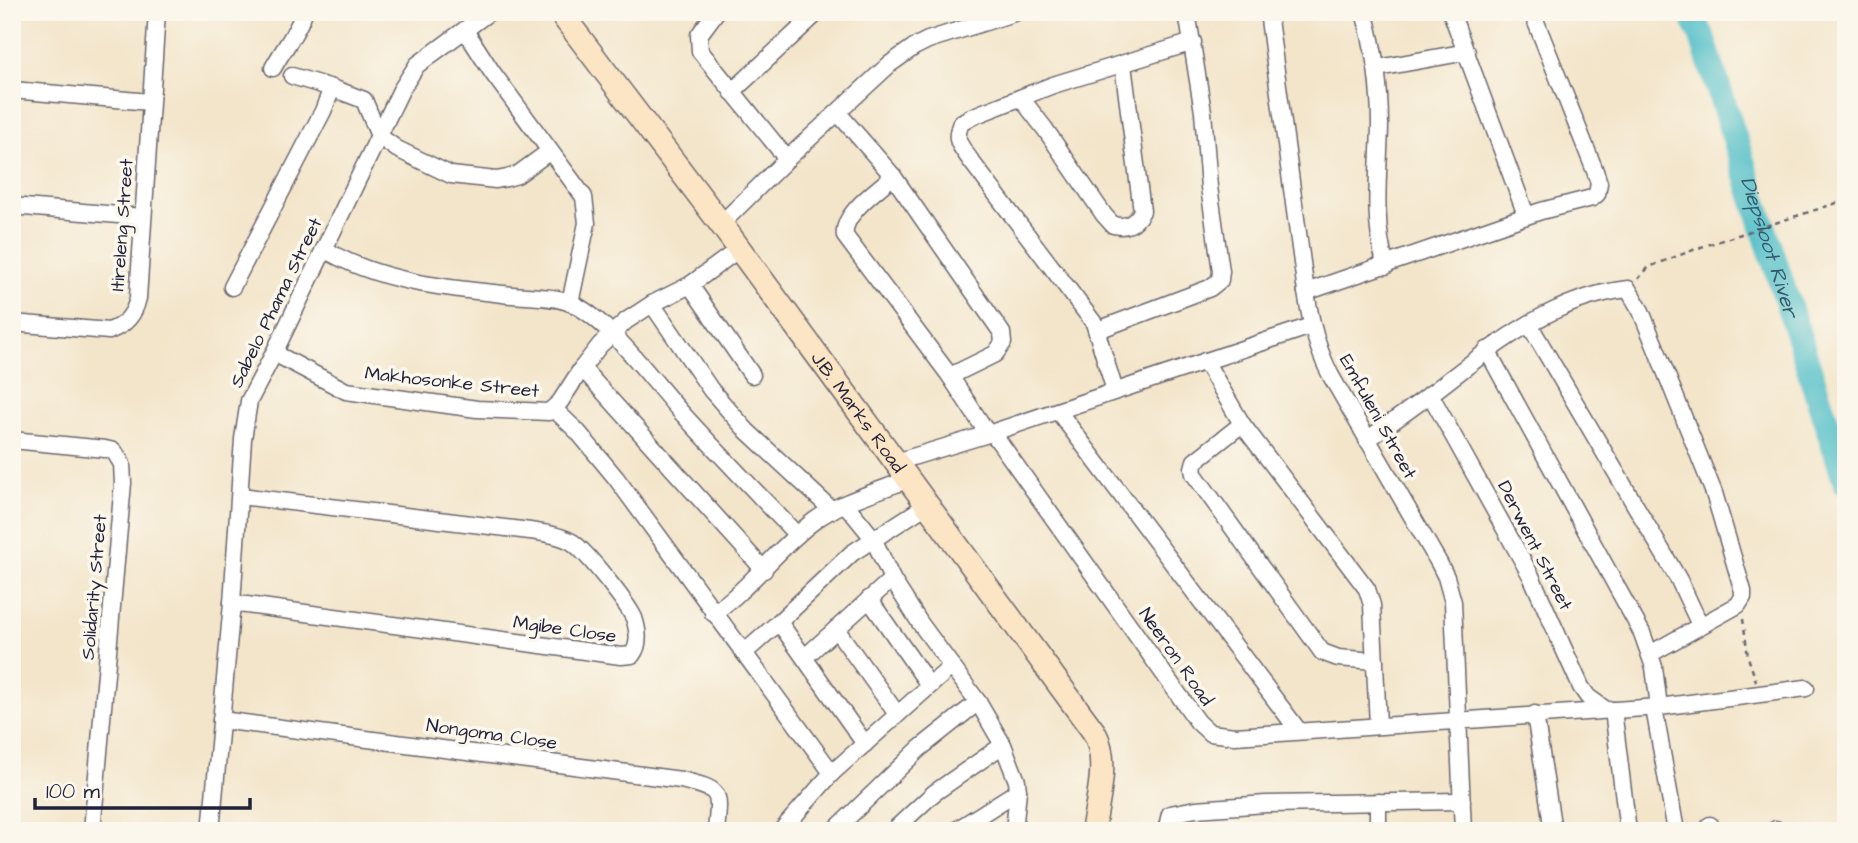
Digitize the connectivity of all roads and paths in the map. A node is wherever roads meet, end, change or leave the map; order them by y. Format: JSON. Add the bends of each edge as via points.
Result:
{"nodes":[{"id":1,"x":157,"y":12,"type":"edge"},
{"id":2,"x":304,"y":12,"type":"edge"},
{"id":3,"x":488,"y":12,"type":"edge"},
{"id":4,"x":560,"y":12,"type":"edge"},
{"id":5,"x":716,"y":12,"type":"edge"},
{"id":6,"x":818,"y":12,"type":"edge"},
{"id":7,"x":1017,"y":12,"type":"edge"},
{"id":8,"x":1187,"y":12,"type":"edge"},
{"id":9,"x":1268,"y":12,"type":"edge"},
{"id":10,"x":1364,"y":12,"type":"edge"},
{"id":11,"x":1451,"y":12,"type":"edge"},
{"id":12,"x":1532,"y":12,"type":"edge"},
{"id":13,"x":465,"y":30,"type":"junction"},
{"id":14,"x":1193,"y":42,"type":"junction"},
{"id":15,"x":1467,"y":52,"type":"junction"},
{"id":16,"x":1124,"y":65,"type":"junction"},
{"id":17,"x":274,"y":68,"type":"dead end"},
{"id":18,"x":1378,"y":68,"type":"junction"},
{"id":19,"x":292,"y":76,"type":"dead end"},
{"id":20,"x":332,"y":88,"type":"junction"},
{"id":21,"x":12,"y":90,"type":"edge"},
{"id":22,"x":732,"y":92,"type":"junction"},
{"id":23,"x":1021,"y":98,"type":"junction"},
{"id":24,"x":150,"y":102,"type":"junction"},
{"id":25,"x":838,"y":113,"type":"junction"},
{"id":26,"x":379,"y":136,"type":"junction"},
{"id":27,"x":550,"y":151,"type":"junction"},
{"id":28,"x":787,"y":159,"type":"junction"},
{"id":29,"x":893,"y":176,"type":"junction"},
{"id":30,"x":1845,"y":200,"type":"edge"},
{"id":31,"x":12,"y":206,"type":"edge"},
{"id":32,"x":1526,"y":215,"type":"junction"},
{"id":33,"x":142,"y":218,"type":"junction"},
{"id":34,"x":721,"y":224,"type":"junction"},
{"id":35,"x":324,"y":249,"type":"junction"},
{"id":36,"x":739,"y":249,"type":"junction"},
{"id":37,"x":1386,"y":266,"type":"junction"},
{"id":38,"x":690,"y":285,"type":"junction"},
{"id":39,"x":232,"y":287,"type":"dead end"},
{"id":40,"x":1628,"y":289,"type":"junction"},
{"id":41,"x":1306,"y":292,"type":"junction"},
{"id":42,"x":570,"y":303,"type":"junction"},
{"id":43,"x":652,"y":304,"type":"junction"},
{"id":44,"x":12,"y":323,"type":"edge"},
{"id":45,"x":1529,"y":324,"type":"junction"},
{"id":46,"x":1311,"y":326,"type":"junction"},
{"id":47,"x":1098,"y":330,"type":"junction"},
{"id":48,"x":611,"y":334,"type":"junction"},
{"id":49,"x":1487,"y":350,"type":"junction"},
{"id":50,"x":274,"y":354,"type":"junction"},
{"id":51,"x":1205,"y":361,"type":"junction"},
{"id":52,"x":582,"y":368,"type":"junction"},
{"id":53,"x":752,"y":375,"type":"dead end"},
{"id":54,"x":950,"y":376,"type":"junction"},
{"id":55,"x":1115,"y":391,"type":"junction"},
{"id":56,"x":1430,"y":394,"type":"junction"},
{"id":57,"x":554,"y":409,"type":"junction"},
{"id":58,"x":1058,"y":411,"type":"junction"},
{"id":59,"x":1242,"y":424,"type":"junction"},
{"id":60,"x":990,"y":433,"type":"junction"},
{"id":61,"x":12,"y":440,"type":"edge"},
{"id":62,"x":1367,"y":440,"type":"junction"},
{"id":63,"x":902,"y":470,"type":"junction"},
{"id":64,"x":240,"y":496,"type":"junction"},
{"id":65,"x":927,"y":505,"type":"junction"},
{"id":66,"x":839,"y":507,"type":"junction"},
{"id":67,"x":797,"y":535,"type":"junction"},
{"id":68,"x":873,"y":538,"type":"junction"},
{"id":69,"x":764,"y":570,"type":"junction"},
{"id":70,"x":891,"y":579,"type":"junction"},
{"id":71,"x":869,"y":599,"type":"junction"},
{"id":72,"x":1741,"y":601,"type":"junction"},
{"id":73,"x":232,"y":604,"type":"junction"},
{"id":74,"x":713,"y":613,"type":"junction"},
{"id":75,"x":779,"y":622,"type":"junction"},
{"id":76,"x":1700,"y":625,"type":"junction"},
{"id":77,"x":836,"y":629,"type":"junction"},
{"id":78,"x":744,"y":653,"type":"junction"},
{"id":79,"x":1650,"y":654,"type":"junction"},
{"id":80,"x":805,"y":657,"type":"junction"},
{"id":81,"x":1375,"y":661,"type":"junction"},
{"id":82,"x":952,"y":666,"type":"junction"},
{"id":83,"x":929,"y":685,"type":"junction"},
{"id":84,"x":1806,"y":688,"type":"dead end"},
{"id":85,"x":1760,"y":694,"type":"junction"},
{"id":86,"x":978,"y":702,"type":"junction"},
{"id":87,"x":1656,"y":708,"type":"junction"},
{"id":88,"x":1610,"y":710,"type":"junction"},
{"id":89,"x":897,"y":715,"type":"junction"},
{"id":90,"x":1535,"y":715,"type":"junction"},
{"id":91,"x":221,"y":720,"type":"junction"},
{"id":92,"x":1458,"y":720,"type":"junction"},
{"id":93,"x":1378,"y":725,"type":"junction"},
{"id":94,"x":1298,"y":730,"type":"junction"},
{"id":95,"x":865,"y":744,"type":"junction"},
{"id":96,"x":1003,"y":745,"type":"junction"},
{"id":97,"x":832,"y":773,"type":"junction"},
{"id":98,"x":1018,"y":791,"type":"junction"},
{"id":99,"x":1462,"y":801,"type":"junction"},
{"id":100,"x":1378,"y":802,"type":"junction"},
{"id":101,"x":215,"y":830,"type":"edge"},
{"id":102,"x":92,"y":831,"type":"edge"},
{"id":103,"x":716,"y":831,"type":"edge"},
{"id":104,"x":781,"y":831,"type":"edge"},
{"id":105,"x":834,"y":831,"type":"edge"},
{"id":106,"x":893,"y":831,"type":"edge"},
{"id":107,"x":955,"y":831,"type":"edge"},
{"id":108,"x":1014,"y":831,"type":"edge"},
{"id":109,"x":1093,"y":831,"type":"edge"},
{"id":110,"x":1166,"y":831,"type":"edge"},
{"id":111,"x":1378,"y":831,"type":"edge"},
{"id":112,"x":1463,"y":831,"type":"edge"},
{"id":113,"x":1553,"y":831,"type":"edge"},
{"id":114,"x":1628,"y":831,"type":"edge"},
{"id":115,"x":1676,"y":831,"type":"edge"}],
"edges":[{"from":1,"to":24,"type":"street","name":"Itireleng Street"},
{"from":2,"to":17,"type":"street"},
{"from":3,"to":13,"type":"street","name":"Sabelo Phama Street"},
{"from":4,"to":34,"type":"street","name":"J.B. Marks Road"},
{"from":5,"to":22,"type":"street","via":[[698,43]]},
{"from":6,"to":22,"type":"street"},
{"from":7,"to":25,"type":"street","via":[[914,47]]},
{"from":8,"to":14,"type":"street"},
{"from":9,"to":41,"type":"street","name":"Emfuleni Street"},
{"from":10,"to":18,"type":"street"},
{"from":11,"to":15,"type":"street"},
{"from":12,"to":32,"type":"street","via":[[1599,190],[1592,198]]},
{"from":13,"to":26,"type":"street","name":"Sabelo Phama Street","via":[[417,65]]},
{"from":13,"to":27,"type":"street"},
{"from":14,"to":16,"type":"street"},
{"from":14,"to":47,"type":"street","via":[[1220,280],[1210,288]]},
{"from":15,"to":18,"type":"street"},
{"from":15,"to":32,"type":"street"},
{"from":16,"to":23,"type":"street"},
{"from":16,"to":23,"type":"street","via":[[1142,211],[1129,225],[1113,225],[1104,215]]},
{"from":18,"to":37,"type":"street","via":[[1378,221]]},
{"from":19,"to":20,"type":"street"},
{"from":20,"to":26,"type":"street","via":[[364,100]]},
{"from":20,"to":39,"type":"street"},
{"from":21,"to":24,"type":"street"},
{"from":22,"to":28,"type":"street"},
{"from":23,"to":47,"type":"street","via":[[961,123],[958,142]]},
{"from":24,"to":33,"type":"street","name":"Itireleng Street"},
{"from":25,"to":28,"type":"street"},
{"from":25,"to":29,"type":"street"},
{"from":26,"to":27,"type":"street","via":[[436,169],[461,177],[507,178]]},
{"from":26,"to":35,"type":"street","name":"Sabelo Phama Street"},
{"from":27,"to":42,"type":"street","via":[[584,197],[586,209]]},
{"from":28,"to":34,"type":"street"},
{"from":29,"to":54,"type":"street","name":"Neeron Road","via":[[850,215],[844,228],[848,242]]},
{"from":29,"to":54,"type":"street","via":[[1002,333],[1003,343],[995,354]]},
{"from":30,"to":40,"type":"path","via":[[1649,267]]},
{"from":31,"to":33,"type":"street"},
{"from":32,"to":37,"type":"street"},
{"from":33,"to":44,"type":"street","name":"Itireleng Street","via":[[138,298],[128,321],[108,331]]},
{"from":34,"to":36,"type":"street","name":"J.B. Marks Road"},
{"from":35,"to":42,"type":"street","via":[[345,262],[395,277]]},
{"from":35,"to":50,"type":"street","name":"Sabelo Phama Street"},
{"from":36,"to":38,"type":"street","name":"Makhosonke Street"},
{"from":36,"to":63,"type":"street","name":"J.B. Marks Road"},
{"from":37,"to":41,"type":"street"},
{"from":38,"to":43,"type":"street","name":"Makhosonke Street"},
{"from":38,"to":53,"type":"street"},
{"from":40,"to":45,"type":"street","via":[[1581,300]]},
{"from":40,"to":72,"type":"street","via":[[1714,493],[1743,591]]},
{"from":41,"to":46,"type":"street","name":"Emfuleni Street"},
{"from":42,"to":48,"type":"street"},
{"from":43,"to":48,"type":"street","name":"Makhosonke Street"},
{"from":43,"to":66,"type":"street","via":[[711,390],[747,431]]},
{"from":45,"to":49,"type":"street"},
{"from":45,"to":76,"type":"street","via":[[1679,580]]},
{"from":46,"to":51,"type":"street"},
{"from":46,"to":62,"type":"street","name":"Emfuleni Street","via":[[1325,363]]},
{"from":47,"to":55,"type":"street"},
{"from":48,"to":52,"type":"street","name":"Makhosonke Street"},
{"from":48,"to":67,"type":"street"},
{"from":49,"to":56,"type":"street"},
{"from":49,"to":79,"type":"street"},
{"from":50,"to":57,"type":"street","name":"Makhosonke Street","via":[[346,391],[477,409]]},
{"from":50,"to":64,"type":"street","name":"Sabelo Phama Street","via":[[249,401]]},
{"from":51,"to":55,"type":"street"},
{"from":51,"to":59,"type":"street"},
{"from":52,"to":57,"type":"street","name":"Makhosonke Street"},
{"from":52,"to":69,"type":"street"},
{"from":54,"to":60,"type":"street","name":"Neeron Road"},
{"from":55,"to":58,"type":"street"},
{"from":56,"to":62,"type":"street"},
{"from":56,"to":88,"type":"street","name":"Derwent Street","via":[[1531,576],[1581,687]]},
{"from":57,"to":74,"type":"street","via":[[617,478]]},
{"from":58,"to":60,"type":"street"},
{"from":58,"to":94,"type":"street"},
{"from":59,"to":81,"type":"street","via":[[1367,589]]},
{"from":59,"to":81,"type":"street","via":[[1195,461],[1194,474],[1322,652]]},
{"from":60,"to":63,"type":"street"},
{"from":60,"to":94,"type":"street","name":"Neeron Road","via":[[1205,730],[1235,736]]},
{"from":61,"to":102,"type":"street","name":"Solidarity Street","via":[[105,449],[114,451],[122,464]]},
{"from":62,"to":92,"type":"street","name":"Emfuleni Street","via":[[1450,590]]},
{"from":63,"to":65,"type":"street","name":"J.B. Marks Road"},
{"from":63,"to":66,"type":"street"},
{"from":64,"to":73,"type":"street","name":"Sabelo Phama Street"},
{"from":64,"to":73,"type":"street","name":"Mgibe Close","via":[[561,537],[583,552],[627,608],[638,638],[634,652],[621,656]]},
{"from":65,"to":68,"type":"street"},
{"from":65,"to":109,"type":"street","name":"J.B. Marks Road","via":[[1101,743]]},
{"from":66,"to":67,"type":"street"},
{"from":66,"to":68,"type":"street"},
{"from":67,"to":69,"type":"street"},
{"from":68,"to":70,"type":"street"},
{"from":68,"to":75,"type":"street"},
{"from":69,"to":74,"type":"street"},
{"from":70,"to":71,"type":"street"},
{"from":70,"to":82,"type":"street"},
{"from":71,"to":77,"type":"street"},
{"from":71,"to":83,"type":"street"},
{"from":72,"to":76,"type":"street"},
{"from":72,"to":85,"type":"path","via":[[1748,657]]},
{"from":73,"to":91,"type":"street","name":"Sabelo Phama Street"},
{"from":74,"to":78,"type":"street"},
{"from":75,"to":78,"type":"street"},
{"from":75,"to":80,"type":"street"},
{"from":76,"to":79,"type":"street"},
{"from":77,"to":80,"type":"street"},
{"from":77,"to":89,"type":"street"},
{"from":78,"to":97,"type":"street"},
{"from":79,"to":87,"type":"street"},
{"from":80,"to":95,"type":"street"},
{"from":81,"to":93,"type":"street"},
{"from":82,"to":83,"type":"street"},
{"from":82,"to":86,"type":"street"},
{"from":83,"to":89,"type":"street"},
{"from":84,"to":85,"type":"street","name":"Neeron Road"},
{"from":85,"to":87,"type":"street","name":"Neeron Road"},
{"from":86,"to":96,"type":"street"},
{"from":86,"to":105,"type":"street","via":[[919,749]]},
{"from":87,"to":88,"type":"street","name":"Neeron Road"},
{"from":87,"to":115,"type":"street"},
{"from":88,"to":90,"type":"street","name":"Neeron Road"},
{"from":88,"to":114,"type":"street"},
{"from":89,"to":95,"type":"street"},
{"from":90,"to":92,"type":"street","name":"Neeron Road"},
{"from":90,"to":113,"type":"street"},
{"from":91,"to":101,"type":"street","name":"Sabelo Phama Street"},
{"from":91,"to":103,"type":"street","name":"Nongoma Close","via":[[681,780],[717,793]]},
{"from":92,"to":93,"type":"street","name":"Neeron Road"},
{"from":92,"to":99,"type":"street","name":"Emfuleni Street"},
{"from":93,"to":94,"type":"street","name":"Neeron Road"},
{"from":95,"to":97,"type":"street"},
{"from":96,"to":98,"type":"street"},
{"from":96,"to":106,"type":"street","via":[[942,787]]},
{"from":97,"to":104,"type":"street"},
{"from":98,"to":107,"type":"street"},
{"from":98,"to":108,"type":"street"},
{"from":99,"to":100,"type":"street"},
{"from":99,"to":112,"type":"street","name":"Emfuleni Street"},
{"from":100,"to":110,"type":"street","via":[[1178,811],[1170,814]]},
{"from":100,"to":111,"type":"street"}]}
